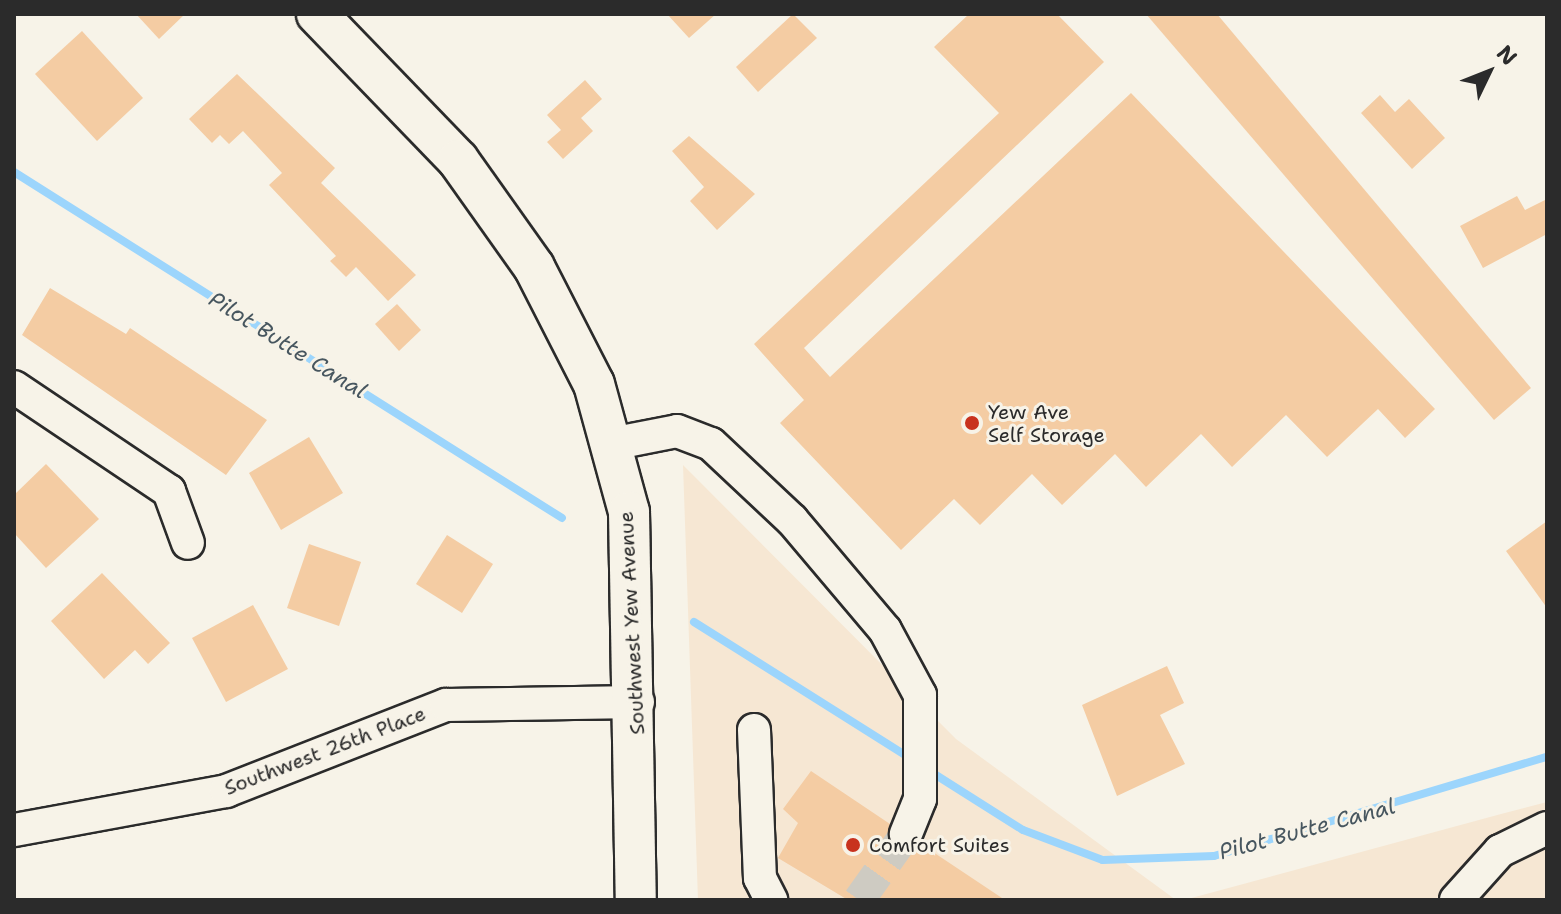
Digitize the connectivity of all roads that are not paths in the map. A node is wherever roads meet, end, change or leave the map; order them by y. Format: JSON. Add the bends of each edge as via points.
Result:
{"nodes":[{"id":1,"x":317,"y":14,"type":"edge"},
{"id":2,"x":14,"y":387,"type":"edge"},
{"id":3,"x":611,"y":444,"type":"junction"},
{"id":4,"x":188,"y":543,"type":"dead end"},
{"id":5,"x":638,"y":702,"type":"junction"},
{"id":6,"x":754,"y":730,"type":"dead end"},
{"id":7,"x":1547,"y":828,"type":"edge"},
{"id":8,"x":14,"y":830,"type":"edge"},
{"id":9,"x":906,"y":834,"type":"tunnel mouth"},
{"id":10,"x":636,"y":900,"type":"edge"},
{"id":11,"x":771,"y":900,"type":"edge"},
{"id":12,"x":1456,"y":900,"type":"edge"}],
"edges":[{"from":1,"to":3,"type":"main road","name":"Southwest Yew Avenue","via":[[458,160],[534,267],[594,384]]},
{"from":2,"to":4,"type":"street","via":[[169,491]]},
{"from":3,"to":5,"type":"main road","name":"Southwest Yew Avenue","via":[[629,512]]},
{"from":3,"to":9,"type":"street","via":[[677,431],[711,444],[792,520],[885,630],[920,695],[924,732],[920,799]]},
{"from":5,"to":8,"type":"street","name":"Southwest 26th Place","via":[[446,705],[226,791]]},
{"from":5,"to":10,"type":"main road","name":"Southwest Yew Avenue"},
{"from":6,"to":11,"type":"street","via":[[760,878]]},
{"from":7,"to":12,"type":"street","via":[[1500,851]]}]}
